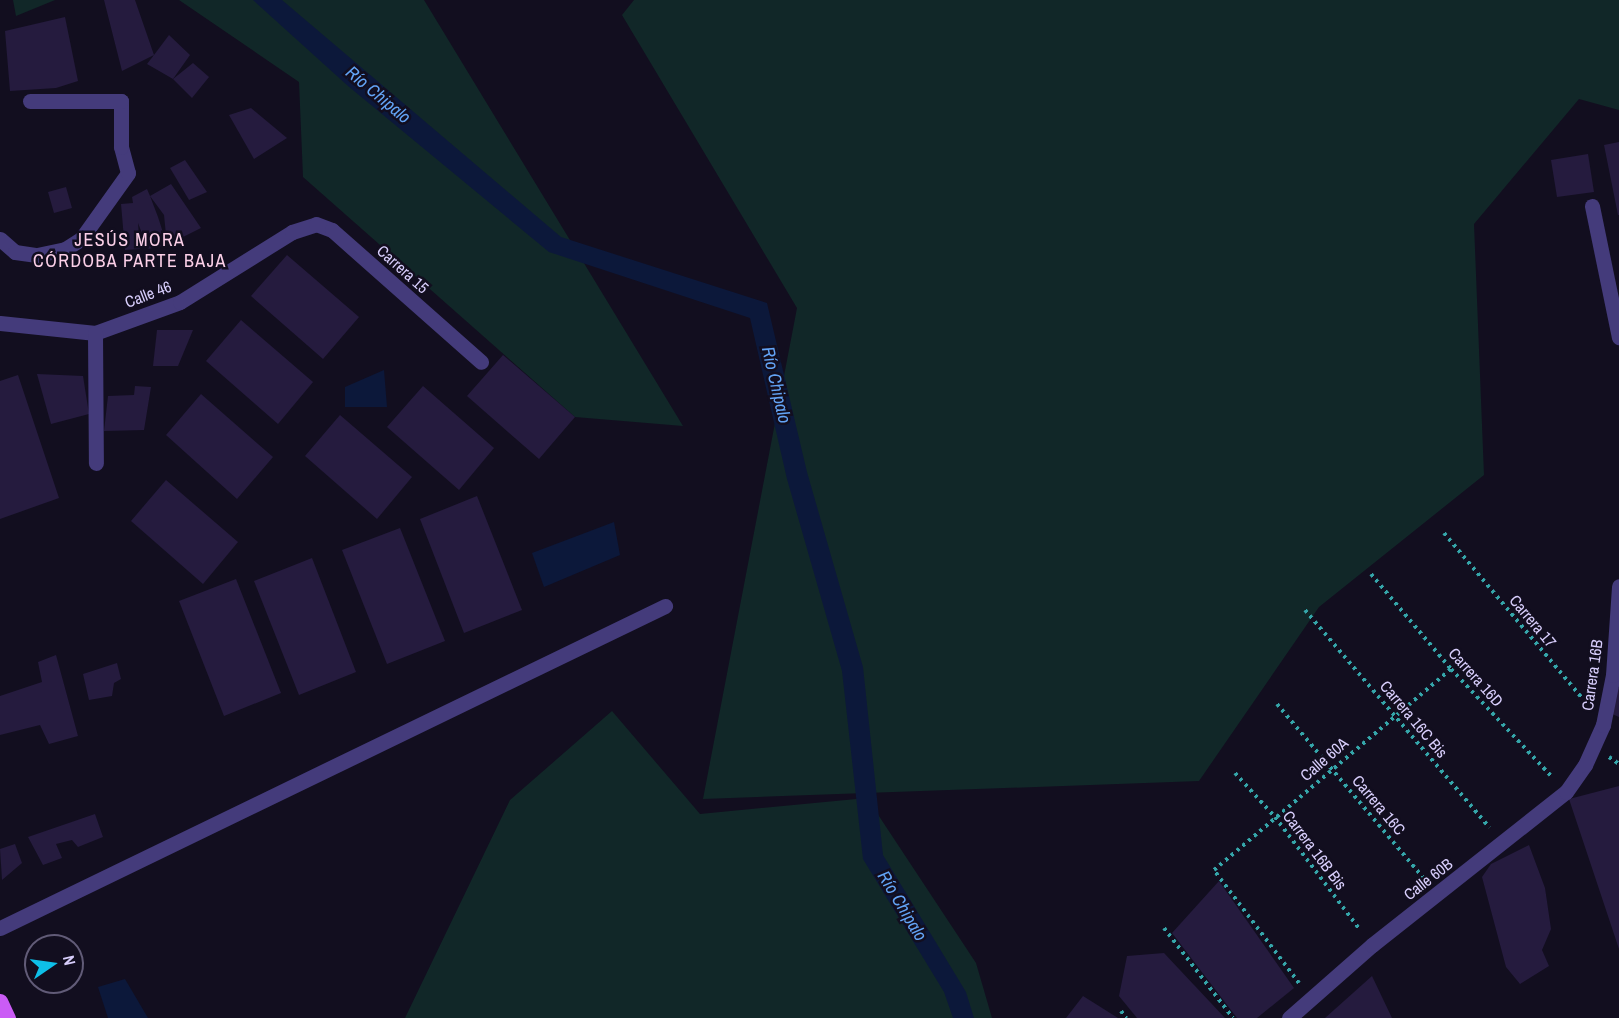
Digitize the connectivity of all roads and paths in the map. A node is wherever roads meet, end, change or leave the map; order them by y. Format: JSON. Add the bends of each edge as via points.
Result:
{"nodes":[{"id":1,"x":30,"y":100,"type":"dead end"},
{"id":2,"x":1592,"y":206,"type":"dead end"},
{"id":3,"x":292,"y":232,"type":"joint"},
{"id":4,"x":2,"y":242,"type":"edge"},
{"id":5,"x":0,"y":323,"type":"edge"},
{"id":6,"x":95,"y":333,"type":"junction"},
{"id":7,"x":1619,"y":337,"type":"edge"},
{"id":8,"x":482,"y":362,"type":"dead end"},
{"id":9,"x":96,"y":463,"type":"dead end"},
{"id":10,"x":1444,"y":533,"type":"dead end"},
{"id":11,"x":1371,"y":574,"type":"dead end"},
{"id":12,"x":1619,"y":586,"type":"edge"},
{"id":13,"x":665,"y":606,"type":"dead end"},
{"id":14,"x":1305,"y":610,"type":"dead end"},
{"id":15,"x":1617,"y":642,"type":"edge"},
{"id":16,"x":1451,"y":669,"type":"junction"},
{"id":17,"x":1277,"y":704,"type":"dead end"},
{"id":18,"x":1394,"y":715,"type":"junction"},
{"id":19,"x":1603,"y":725,"type":"junction"},
{"id":20,"x":1585,"y":765,"type":"joint"},
{"id":21,"x":1333,"y":768,"type":"junction"},
{"id":22,"x":1235,"y":773,"type":"dead end"},
{"id":23,"x":1566,"y":792,"type":"junction"},
{"id":24,"x":1275,"y":817,"type":"junction"},
{"id":25,"x":1503,"y":844,"type":"junction"},
{"id":26,"x":1437,"y":894,"type":"junction"},
{"id":27,"x":0,"y":928,"type":"edge"},
{"id":28,"x":1164,"y":928,"type":"dead end"},
{"id":29,"x":1372,"y":945,"type":"junction"},
{"id":30,"x":1311,"y":999,"type":"junction"},
{"id":31,"x":0,"y":1001,"type":"edge"},
{"id":32,"x":1122,"y":1011,"type":"dead end"},
{"id":33,"x":8,"y":1018,"type":"edge"},
{"id":34,"x":1126,"y":1018,"type":"edge"},
{"id":35,"x":1233,"y":1018,"type":"edge"},
{"id":36,"x":1289,"y":1018,"type":"edge"}],
"edges":[{"from":1,"to":4,"type":"street","via":[[121,101],[121,147],[128,173],[81,239],[65,249],[37,255],[15,252]]},
{"from":2,"to":7,"type":"street"},
{"from":3,"to":6,"type":"street","name":"Calle 46","via":[[180,302]]},
{"from":3,"to":8,"type":"street","name":"Carrera 15","via":[[316,224],[332,230]]},
{"from":5,"to":6,"type":"street","name":"Calle 46"},
{"from":6,"to":9,"type":"street"},
{"from":10,"to":19,"type":"path","name":"Carrera 17"},
{"from":11,"to":16,"type":"path","name":"Carrera 16D"},
{"from":12,"to":15,"type":"street","name":"Carrera 16B"},
{"from":13,"to":27,"type":"street"},
{"from":14,"to":18,"type":"path","name":"Carrera 16C Bis"},
{"from":15,"to":19,"type":"street","name":"Carrera 16B"},
{"from":16,"to":18,"type":"path","name":"Calle 60A"},
{"from":16,"to":23,"type":"path","name":"Carrera 16D"},
{"from":17,"to":21,"type":"path","name":"Carrera 16C"},
{"from":18,"to":21,"type":"path","name":"Calle 60A"},
{"from":18,"to":25,"type":"path","name":"Carrera 16C Bis"},
{"from":19,"to":20,"type":"street","name":"Carrera 16B"},
{"from":20,"to":23,"type":"street","name":"Calle 60B"},
{"from":21,"to":24,"type":"path","name":"Calle 60A"},
{"from":21,"to":26,"type":"path","name":"Carrera 16C"},
{"from":22,"to":24,"type":"path","name":"Carrera 16B Bis"},
{"from":23,"to":25,"type":"street","name":"Calle 60B"},
{"from":24,"to":29,"type":"path","name":"Carrera 16B Bis"},
{"from":24,"to":30,"type":"path","name":"Calle 60A","via":[[1214,870]]},
{"from":25,"to":26,"type":"street","name":"Calle 60B"},
{"from":26,"to":29,"type":"street","name":"Calle 60B"},
{"from":28,"to":35,"type":"path"},
{"from":29,"to":30,"type":"street","name":"Calle 60B"},
{"from":30,"to":36,"type":"street","name":"Calle 60B"},
{"from":31,"to":33,"type":"main road"},
{"from":32,"to":34,"type":"path"}]}
